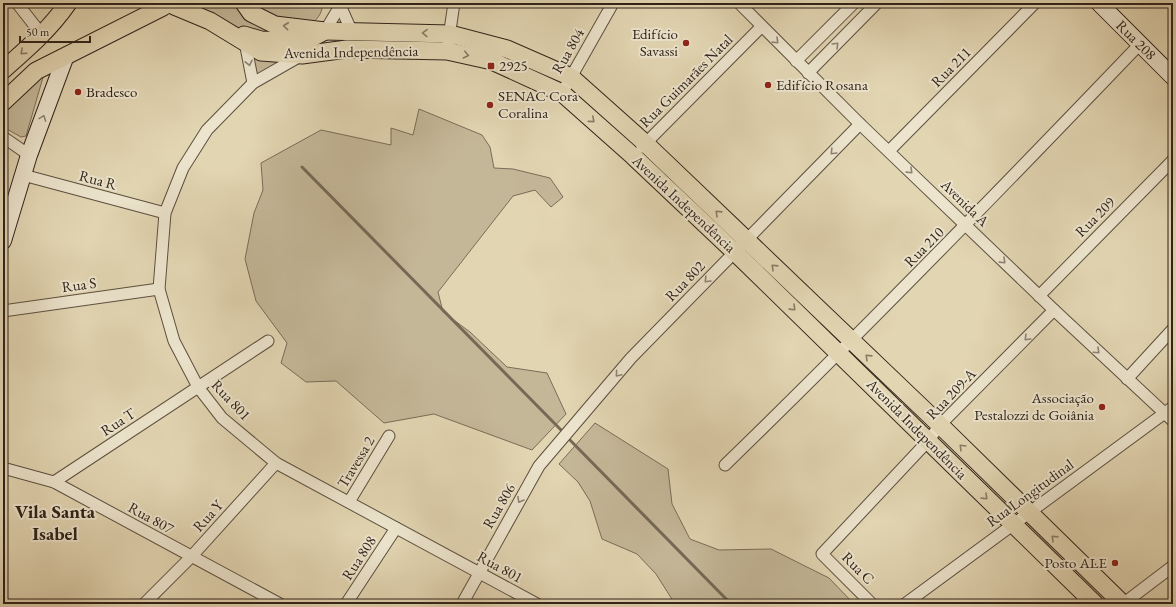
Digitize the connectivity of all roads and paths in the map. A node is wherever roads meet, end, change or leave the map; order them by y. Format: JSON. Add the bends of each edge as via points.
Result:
{"nodes":[{"id":1,"x":17,"y":3,"type":"edge"},
{"id":2,"x":68,"y":3,"type":"edge"},
{"id":3,"x":145,"y":3,"type":"edge"},
{"id":4,"x":244,"y":3,"type":"edge"},
{"id":5,"x":454,"y":3,"type":"edge"},
{"id":6,"x":613,"y":3,"type":"edge"},
{"id":7,"x":739,"y":3,"type":"edge"},
{"id":8,"x":854,"y":3,"type":"edge"},
{"id":9,"x":877,"y":3,"type":"edge"},
{"id":10,"x":1035,"y":3,"type":"edge"},
{"id":11,"x":1099,"y":3,"type":"edge"},
{"id":12,"x":340,"y":4,"type":"edge"},
{"id":13,"x":174,"y":5,"type":"edge"},
{"id":14,"x":210,"y":21,"type":"junction"},
{"id":15,"x":761,"y":27,"type":"junction"},
{"id":16,"x":351,"y":30,"type":"junction"},
{"id":17,"x":325,"y":31,"type":"junction"},
{"id":18,"x":450,"y":34,"type":"junction"},
{"id":19,"x":42,"y":35,"type":"junction"},
{"id":20,"x":245,"y":42,"type":"junction"},
{"id":21,"x":1140,"y":45,"type":"junction"},
{"id":22,"x":447,"y":51,"type":"junction"},
{"id":23,"x":302,"y":55,"type":"junction"},
{"id":24,"x":65,"y":58,"type":"junction"},
{"id":25,"x":796,"y":61,"type":"junction"},
{"id":26,"x":3,"y":70,"type":"edge"},
{"id":27,"x":808,"y":72,"type":"junction"},
{"id":28,"x":571,"y":77,"type":"junction"},
{"id":29,"x":1173,"y":77,"type":"edge"},
{"id":30,"x":253,"y":83,"type":"junction"},
{"id":31,"x":562,"y":93,"type":"junction"},
{"id":32,"x":3,"y":102,"type":"edge"},
{"id":33,"x":860,"y":124,"type":"junction"},
{"id":34,"x":3,"y":137,"type":"edge"},
{"id":35,"x":645,"y":143,"type":"junction"},
{"id":36,"x":889,"y":151,"type":"junction"},
{"id":37,"x":29,"y":154,"type":"junction"},
{"id":38,"x":633,"y":156,"type":"junction"},
{"id":39,"x":1173,"y":160,"type":"edge"},
{"id":40,"x":23,"y":176,"type":"junction"},
{"id":41,"x":165,"y":213,"type":"junction"},
{"id":42,"x":966,"y":225,"type":"junction"},
{"id":43,"x":3,"y":241,"type":"edge"},
{"id":44,"x":740,"y":246,"type":"junction"},
{"id":45,"x":159,"y":289,"type":"junction"},
{"id":46,"x":1039,"y":296,"type":"junction"},
{"id":47,"x":1054,"y":310,"type":"junction"},
{"id":48,"x":3,"y":311,"type":"edge"},
{"id":49,"x":1173,"y":329,"type":"edge"},
{"id":50,"x":268,"y":340,"type":"dead end"},
{"id":51,"x":852,"y":341,"type":"junction"},
{"id":52,"x":840,"y":353,"type":"junction"},
{"id":53,"x":1127,"y":379,"type":"junction"},
{"id":54,"x":198,"y":387,"type":"junction"},
{"id":55,"x":1169,"y":410,"type":"edge"},
{"id":56,"x":1173,"y":421,"type":"edge"},
{"id":57,"x":940,"y":425,"type":"junction"},
{"id":58,"x":389,"y":436,"type":"dead end"},
{"id":59,"x":928,"y":441,"type":"junction"},
{"id":60,"x":276,"y":463,"type":"junction"},
{"id":61,"x":724,"y":465,"type":"dead end"},
{"id":62,"x":539,"y":466,"type":"joint"},
{"id":63,"x":3,"y":468,"type":"edge"},
{"id":64,"x":54,"y":482,"type":"junction"},
{"id":65,"x":349,"y":502,"type":"junction"},
{"id":66,"x":1028,"y":513,"type":"junction"},
{"id":67,"x":1013,"y":524,"type":"junction"},
{"id":68,"x":396,"y":528,"type":"junction"},
{"id":69,"x":822,"y":554,"type":"joint"},
{"id":70,"x":191,"y":557,"type":"junction"},
{"id":71,"x":1173,"y":566,"type":"edge"},
{"id":72,"x":479,"y":572,"type":"junction"},
{"id":73,"x":144,"y":604,"type":"edge"},
{"id":74,"x":280,"y":604,"type":"edge"},
{"id":75,"x":346,"y":604,"type":"edge"},
{"id":76,"x":462,"y":604,"type":"edge"},
{"id":77,"x":537,"y":604,"type":"edge"},
{"id":78,"x":872,"y":604,"type":"edge"},
{"id":79,"x":905,"y":604,"type":"edge"},
{"id":80,"x":1095,"y":604,"type":"edge"},
{"id":81,"x":1123,"y":604,"type":"edge"}],
"edges":[{"from":1,"to":19,"type":"street"},
{"from":2,"to":19,"type":"main road"},
{"from":3,"to":13,"type":"main road","name":"Avenida Independência"},
{"from":17,"to":4,"type":"main road","name":"Avenida Independência","one_way":true,"via":[[275,25],[250,13]]},
{"from":5,"to":18,"type":"street"},
{"from":6,"to":28,"type":"street","name":"Rua 804"},
{"from":7,"to":15,"type":"street","name":"Avenida A"},
{"from":8,"to":25,"type":"street"},
{"from":27,"to":9,"type":"street","one_way":true},
{"from":10,"to":36,"type":"street","name":"Rua 211"},
{"from":11,"to":21,"type":"street","name":"Rua 208"},
{"from":12,"to":16,"type":"street"},
{"from":12,"to":17,"type":"street"},
{"from":13,"to":14,"type":"main road","name":"Avenida Independência"},
{"from":13,"to":24,"type":"main road"},
{"from":14,"to":17,"type":"main road","via":[[262,40],[306,41]]},
{"from":14,"to":20,"type":"main road","name":"Avenida Independência"},
{"from":15,"to":25,"type":"street","name":"Avenida A","one_way":true},
{"from":15,"to":35,"type":"street","name":"Rua Guimarães Natal"},
{"from":16,"to":17,"type":"main road","name":"Avenida Independência"},
{"from":18,"to":16,"type":"main road","name":"Avenida Independência","one_way":true},
{"from":18,"to":22,"type":"street"},
{"from":18,"to":28,"type":"main road","name":"Avenida Independência","via":[[507,49]]},
{"from":19,"to":26,"type":"main road","one_way":true},
{"from":20,"to":23,"type":"main road","name":"Avenida Independência","via":[[261,52]]},
{"from":20,"to":30,"type":"street","one_way":true},
{"from":21,"to":29,"type":"street","name":"Rua 208"},
{"from":21,"to":42,"type":"street","name":"Rua 210"},
{"from":22,"to":23,"type":"main road","name":"Avenida Independência","via":[[347,49]]},
{"from":22,"to":31,"type":"main road","name":"Avenida Independência","one_way":true,"via":[[492,61]]},
{"from":23,"to":30,"type":"street","name":"Rua 801"},
{"from":24,"to":32,"type":"main road","via":[[36,71]]},
{"from":37,"to":24,"type":"street","one_way":true},
{"from":25,"to":27,"type":"street","name":"Avenida A"},
{"from":27,"to":33,"type":"street","name":"Avenida A"},
{"from":28,"to":31,"type":"street","name":"Rua 804"},
{"from":28,"to":35,"type":"main road","name":"Avenida Independência"},
{"from":30,"to":41,"type":"street","name":"Rua 801","via":[[207,130],[183,168]]},
{"from":31,"to":38,"type":"main road","name":"Avenida Independência","one_way":true},
{"from":33,"to":36,"type":"street","name":"Avenida A"},
{"from":33,"to":44,"type":"street","name":"Rua 802","one_way":true},
{"from":34,"to":37,"type":"street"},
{"from":35,"to":38,"type":"street","name":"Rua Guimarães Natal"},
{"from":44,"to":35,"type":"main road","name":"Avenida Independência","one_way":true},
{"from":36,"to":42,"type":"street","name":"Avenida A","one_way":true},
{"from":37,"to":40,"type":"street"},
{"from":38,"to":44,"type":"main road","name":"Avenida Independência"},
{"from":39,"to":46,"type":"street","name":"Rua 209"},
{"from":40,"to":41,"type":"street","name":"Rua R"},
{"from":40,"to":43,"type":"street"},
{"from":41,"to":45,"type":"street","name":"Rua 801"},
{"from":42,"to":46,"type":"street","name":"Avenida A","one_way":true},
{"from":42,"to":51,"type":"street","name":"Rua 210"},
{"from":51,"to":44,"type":"main road","name":"Avenida Independência","one_way":true},
{"from":44,"to":52,"type":"main road","name":"Avenida Independência","one_way":true},
{"from":44,"to":62,"type":"street","name":"Rua 802","one_way":true,"via":[[631,358]]},
{"from":45,"to":48,"type":"street","name":"Rua S"},
{"from":45,"to":54,"type":"street","name":"Rua 801","via":[[174,342]]},
{"from":46,"to":47,"type":"street","name":"Avenida A"},
{"from":47,"to":53,"type":"street","name":"Avenida A","one_way":true},
{"from":47,"to":57,"type":"street","name":"Rua 209-A","one_way":true},
{"from":49,"to":53,"type":"street"},
{"from":50,"to":54,"type":"street","name":"Rua T"},
{"from":51,"to":52,"type":"street","name":"Rua 210"},
{"from":57,"to":51,"type":"main road","name":"Avenida Independência","one_way":true},
{"from":52,"to":59,"type":"main road","name":"Avenida Independência"},
{"from":52,"to":61,"type":"street","name":"Rua 210"},
{"from":53,"to":55,"type":"street","name":"Avenida A"},
{"from":54,"to":60,"type":"street","name":"Rua 801","via":[[222,418]]},
{"from":54,"to":64,"type":"street","name":"Rua T"},
{"from":55,"to":56,"type":"street","name":"Avenida A"},
{"from":55,"to":66,"type":"street","name":"Rua Longitudinal"},
{"from":57,"to":59,"type":"street","name":"Rua 209-A"},
{"from":66,"to":57,"type":"main road","name":"Avenida Independência","one_way":true},
{"from":58,"to":65,"type":"street","name":"Travessa 2"},
{"from":59,"to":67,"type":"main road","name":"Avenida Independência","one_way":true},
{"from":59,"to":69,"type":"street","name":"Rua 209-A"},
{"from":60,"to":65,"type":"street","name":"Rua 801"},
{"from":60,"to":70,"type":"street","name":"Rua Y"},
{"from":62,"to":72,"type":"street","name":"Rua 806","one_way":true},
{"from":63,"to":64,"type":"street","name":"Rua 807"},
{"from":64,"to":70,"type":"street","name":"Rua 807"},
{"from":65,"to":68,"type":"street","name":"Rua 801"},
{"from":66,"to":67,"type":"street","name":"Rua Longitudinal"},
{"from":81,"to":66,"type":"main road","name":"Avenida Independência","one_way":true},
{"from":67,"to":79,"type":"street","name":"Rua Longitudinal"},
{"from":67,"to":80,"type":"main road","name":"Avenida Independência"},
{"from":68,"to":72,"type":"street","name":"Rua 801"},
{"from":68,"to":75,"type":"street","name":"Rua 808"},
{"from":69,"to":78,"type":"street","name":"Rua C"},
{"from":70,"to":73,"type":"street","name":"Rua Y"},
{"from":70,"to":74,"type":"street","name":"Rua 807"},
{"from":71,"to":81,"type":"street"},
{"from":72,"to":76,"type":"street","name":"Rua 806"},
{"from":72,"to":77,"type":"street","name":"Rua 801"}]}
